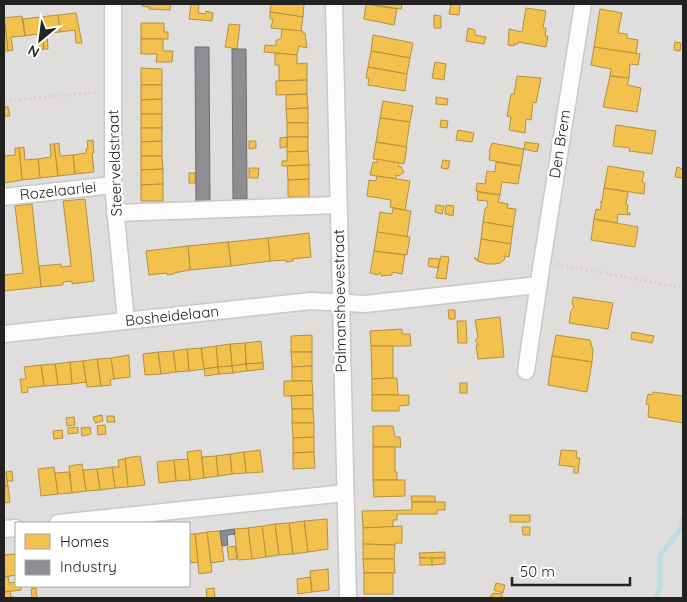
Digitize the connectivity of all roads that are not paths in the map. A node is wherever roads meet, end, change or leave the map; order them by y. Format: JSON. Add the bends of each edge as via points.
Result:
{"nodes":[{"id":1,"x":112,"y":4,"type":"edge"},
{"id":2,"x":334,"y":4,"type":"edge"},
{"id":3,"x":583,"y":4,"type":"edge"},
{"id":4,"x":113,"y":185,"type":"junction"},
{"id":5,"x":4,"y":198,"type":"edge"},
{"id":6,"x":338,"y":205,"type":"junction"},
{"id":7,"x":115,"y":213,"type":"junction"},
{"id":8,"x":538,"y":285,"type":"junction"},
{"id":9,"x":340,"y":304,"type":"junction"},
{"id":10,"x":126,"y":321,"type":"junction"},
{"id":11,"x":4,"y":334,"type":"edge"},
{"id":12,"x":526,"y":371,"type":"dead end"},
{"id":13,"x":345,"y":492,"type":"junction"},
{"id":14,"x":67,"y":522,"type":"edge"},
{"id":15,"x":348,"y":598,"type":"edge"}],
"edges":[{"from":1,"to":4,"type":"street","name":"Steerveldstraat"},
{"from":2,"to":6,"type":"street","name":"Palmanshoevestraat"},
{"from":3,"to":8,"type":"street","name":"Den Brem"},
{"from":4,"to":5,"type":"street","name":"Rozelaarlei"},
{"from":4,"to":7,"type":"street","name":"Steerveldstraat"},
{"from":6,"to":7,"type":"street"},
{"from":6,"to":9,"type":"street","name":"Palmanshoevestraat"},
{"from":7,"to":10,"type":"street","name":"Steerveldstraat"},
{"from":8,"to":9,"type":"street"},
{"from":8,"to":12,"type":"street","name":"Den Brem"},
{"from":9,"to":10,"type":"street","name":"Bosheidelaan","via":[[311,301]]},
{"from":9,"to":13,"type":"street","name":"Palmanshoevestraat"},
{"from":10,"to":11,"type":"street","name":"Bosheidelaan"},
{"from":13,"to":14,"type":"street"},
{"from":13,"to":15,"type":"street","name":"Palmanshoevestraat"}]}
